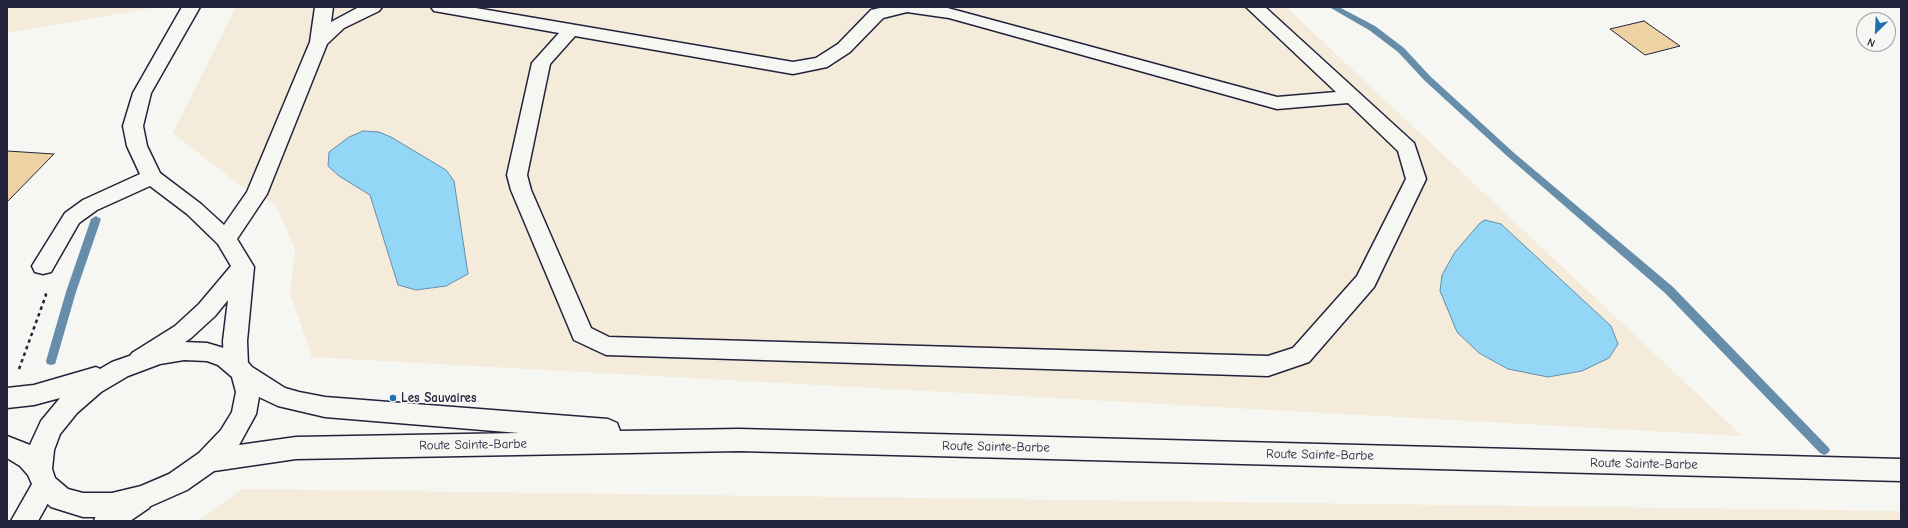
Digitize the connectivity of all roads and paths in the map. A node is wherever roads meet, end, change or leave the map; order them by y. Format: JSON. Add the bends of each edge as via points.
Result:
{"nodes":[{"id":1,"x":191,"y":7,"type":"edge"},
{"id":2,"x":324,"y":7,"type":"edge"},
{"id":3,"x":373,"y":7,"type":"edge"},
{"id":4,"x":440,"y":7,"type":"edge"},
{"id":5,"x":905,"y":7,"type":"edge"},
{"id":6,"x":909,"y":7,"type":"edge"},
{"id":7,"x":1255,"y":7,"type":"edge"},
{"id":8,"x":571,"y":30,"type":"junction"},
{"id":9,"x":318,"y":42,"type":"junction"},
{"id":10,"x":1354,"y":97,"type":"junction"},
{"id":11,"x":152,"y":177,"type":"junction"},
{"id":12,"x":226,"y":239,"type":"junction"},
{"id":13,"x":43,"y":266,"type":"dead end"},
{"id":14,"x":243,"y":267,"type":"junction"},
{"id":15,"x":46,"y":295,"type":"dead end"},
{"id":16,"x":129,"y":365,"type":"junction"},
{"id":17,"x":240,"y":370,"type":"junction"},
{"id":18,"x":18,"y":372,"type":"dead end"},
{"id":19,"x":7,"y":398,"type":"edge"},
{"id":20,"x":739,"y":440,"type":"junction"},
{"id":21,"x":7,"y":447,"type":"edge"},
{"id":22,"x":208,"y":461,"type":"junction"},
{"id":23,"x":1901,"y":470,"type":"edge"},
{"id":24,"x":42,"y":477,"type":"junction"},
{"id":25,"x":144,"y":497,"type":"junction"},
{"id":26,"x":24,"y":521,"type":"edge"},
{"id":27,"x":107,"y":521,"type":"edge"}],
"edges":[{"from":1,"to":11,"type":"main road","via":[[142,93],[133,126],[137,146]]},
{"from":2,"to":9,"type":"main road"},
{"from":3,"to":9,"type":"main road","via":[[338,24]]},
{"from":4,"to":8,"type":"main road"},
{"from":5,"to":8,"type":"main road","via":[[877,14],[844,48],[821,63],[793,68]]},
{"from":6,"to":10,"type":"main road","via":[[950,13],[1277,103]]},
{"from":7,"to":10,"type":"main road"},
{"from":8,"to":10,"type":"main road","via":[[541,63],[517,175],[582,334],[606,346],[1268,366],[1301,354],[1366,281],[1416,179],[1407,148]]},
{"from":9,"to":12,"type":"main road","via":[[257,194]]},
{"from":11,"to":12,"type":"main road","via":[[194,209]]},
{"from":11,"to":13,"type":"main road","via":[[90,205],[72,218]]},
{"from":12,"to":14,"type":"main road"},
{"from":14,"to":16,"type":"main road","via":[[208,310],[183,332]]},
{"from":14,"to":17,"type":"main road","via":[[235,341]]},
{"from":15,"to":18,"type":"path"},
{"from":16,"to":17,"type":"main road","name":"Route Sainte-Barbe","via":[[158,355],[184,351],[207,352],[226,358]]},
{"from":16,"to":19,"type":"main road","via":[[74,385],[34,395]]},
{"from":16,"to":24,"type":"main road","via":[[92,386],[68,406],[50,428],[41,450]]},
{"from":17,"to":20,"type":"main road","name":"Route Sainte-Barbe","via":[[278,396],[325,407]]},
{"from":17,"to":22,"type":"main road","via":[[248,392],[244,414],[230,438]]},
{"from":20,"to":22,"type":"main road","name":"Route Sainte-Barbe","via":[[296,448]]},
{"from":20,"to":23,"type":"main road","name":"Route Sainte-Barbe"},
{"from":21,"to":24,"type":"main road","via":[[29,458]]},
{"from":22,"to":25,"type":"main road","via":[[178,482]]},
{"from":24,"to":25,"type":"main road","via":[[60,499],[83,506],[112,505]]},
{"from":24,"to":26,"type":"main road"},
{"from":25,"to":27,"type":"main road"}]}
